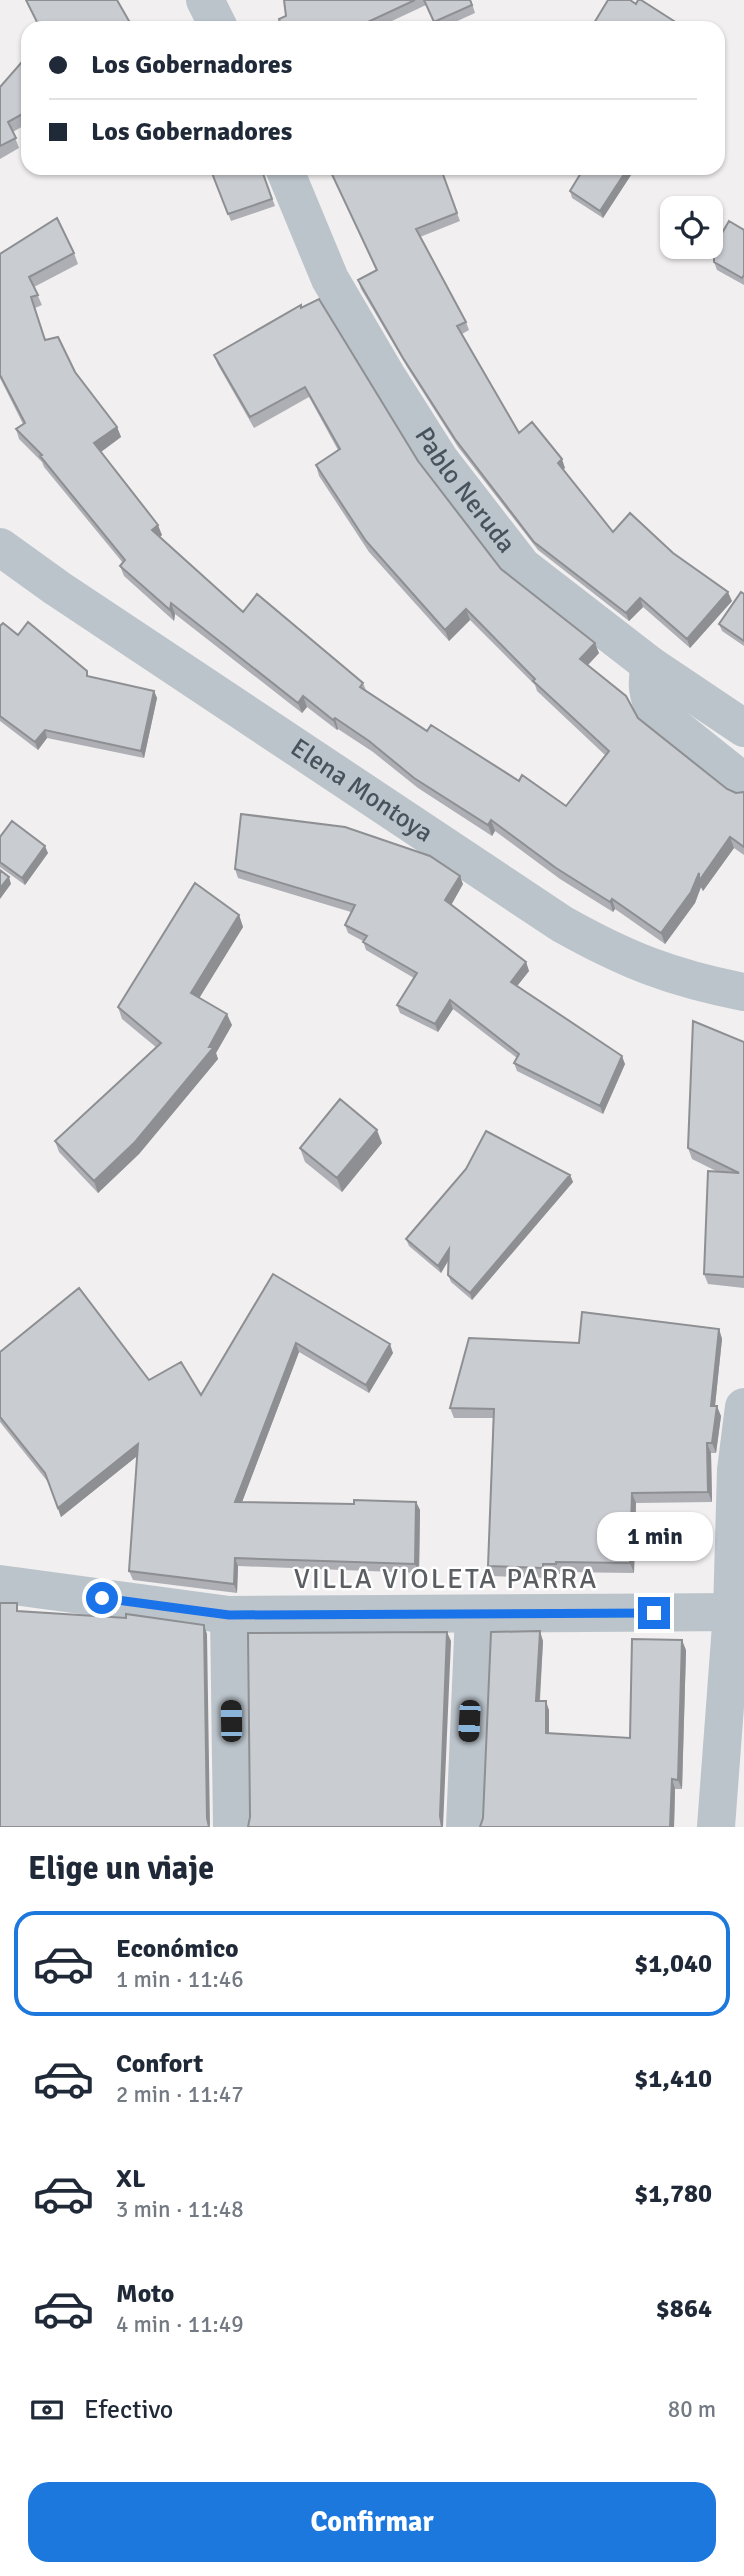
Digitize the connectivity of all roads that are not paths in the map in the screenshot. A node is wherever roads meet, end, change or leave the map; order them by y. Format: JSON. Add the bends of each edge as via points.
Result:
{"nodes":[{"id":1,"x":205,"y":0,"type":"edge"},
{"id":2,"x":216,"y":21,"type":"edge"},
{"id":3,"x":287,"y":175,"type":"edge"},
{"id":4,"x":0,"y":547,"type":"edge"},
{"id":5,"x":650,"y":666,"type":"junction"},
{"id":6,"x":744,"y":728,"type":"edge"},
{"id":7,"x":744,"y":782,"type":"edge"},
{"id":8,"x":744,"y":992,"type":"edge"},
{"id":9,"x":744,"y":1406,"type":"edge"},
{"id":10,"x":0,"y":1584,"type":"edge"},
{"id":11,"x":738,"y":1612,"type":"edge"},
{"id":12,"x":474,"y":1614,"type":"junction"},
{"id":13,"x":229,"y":1615,"type":"junction"},
{"id":14,"x":232,"y":1827,"type":"edge"},
{"id":15,"x":464,"y":1827,"type":"edge"},
{"id":16,"x":716,"y":1827,"type":"edge"}],
"edges":[{"from":1,"to":2,"type":"street"},
{"from":3,"to":5,"type":"street","name":"Pablo Neruda","via":[[330,279],[440,460],[522,566]]},
{"from":4,"to":8,"type":"street","name":"Elena Montoya","via":[[562,924],[647,967]]},
{"from":5,"to":6,"type":"street","name":"Pablo Neruda"},
{"from":5,"to":7,"type":"street","via":[[646,682],[655,710]]},
{"from":9,"to":11,"type":"street","via":[[736,1470]]},
{"from":10,"to":13,"type":"street"},
{"from":11,"to":12,"type":"street"},
{"from":11,"to":16,"type":"street"},
{"from":12,"to":13,"type":"street"},
{"from":12,"to":15,"type":"street"},
{"from":13,"to":14,"type":"street"}]}
